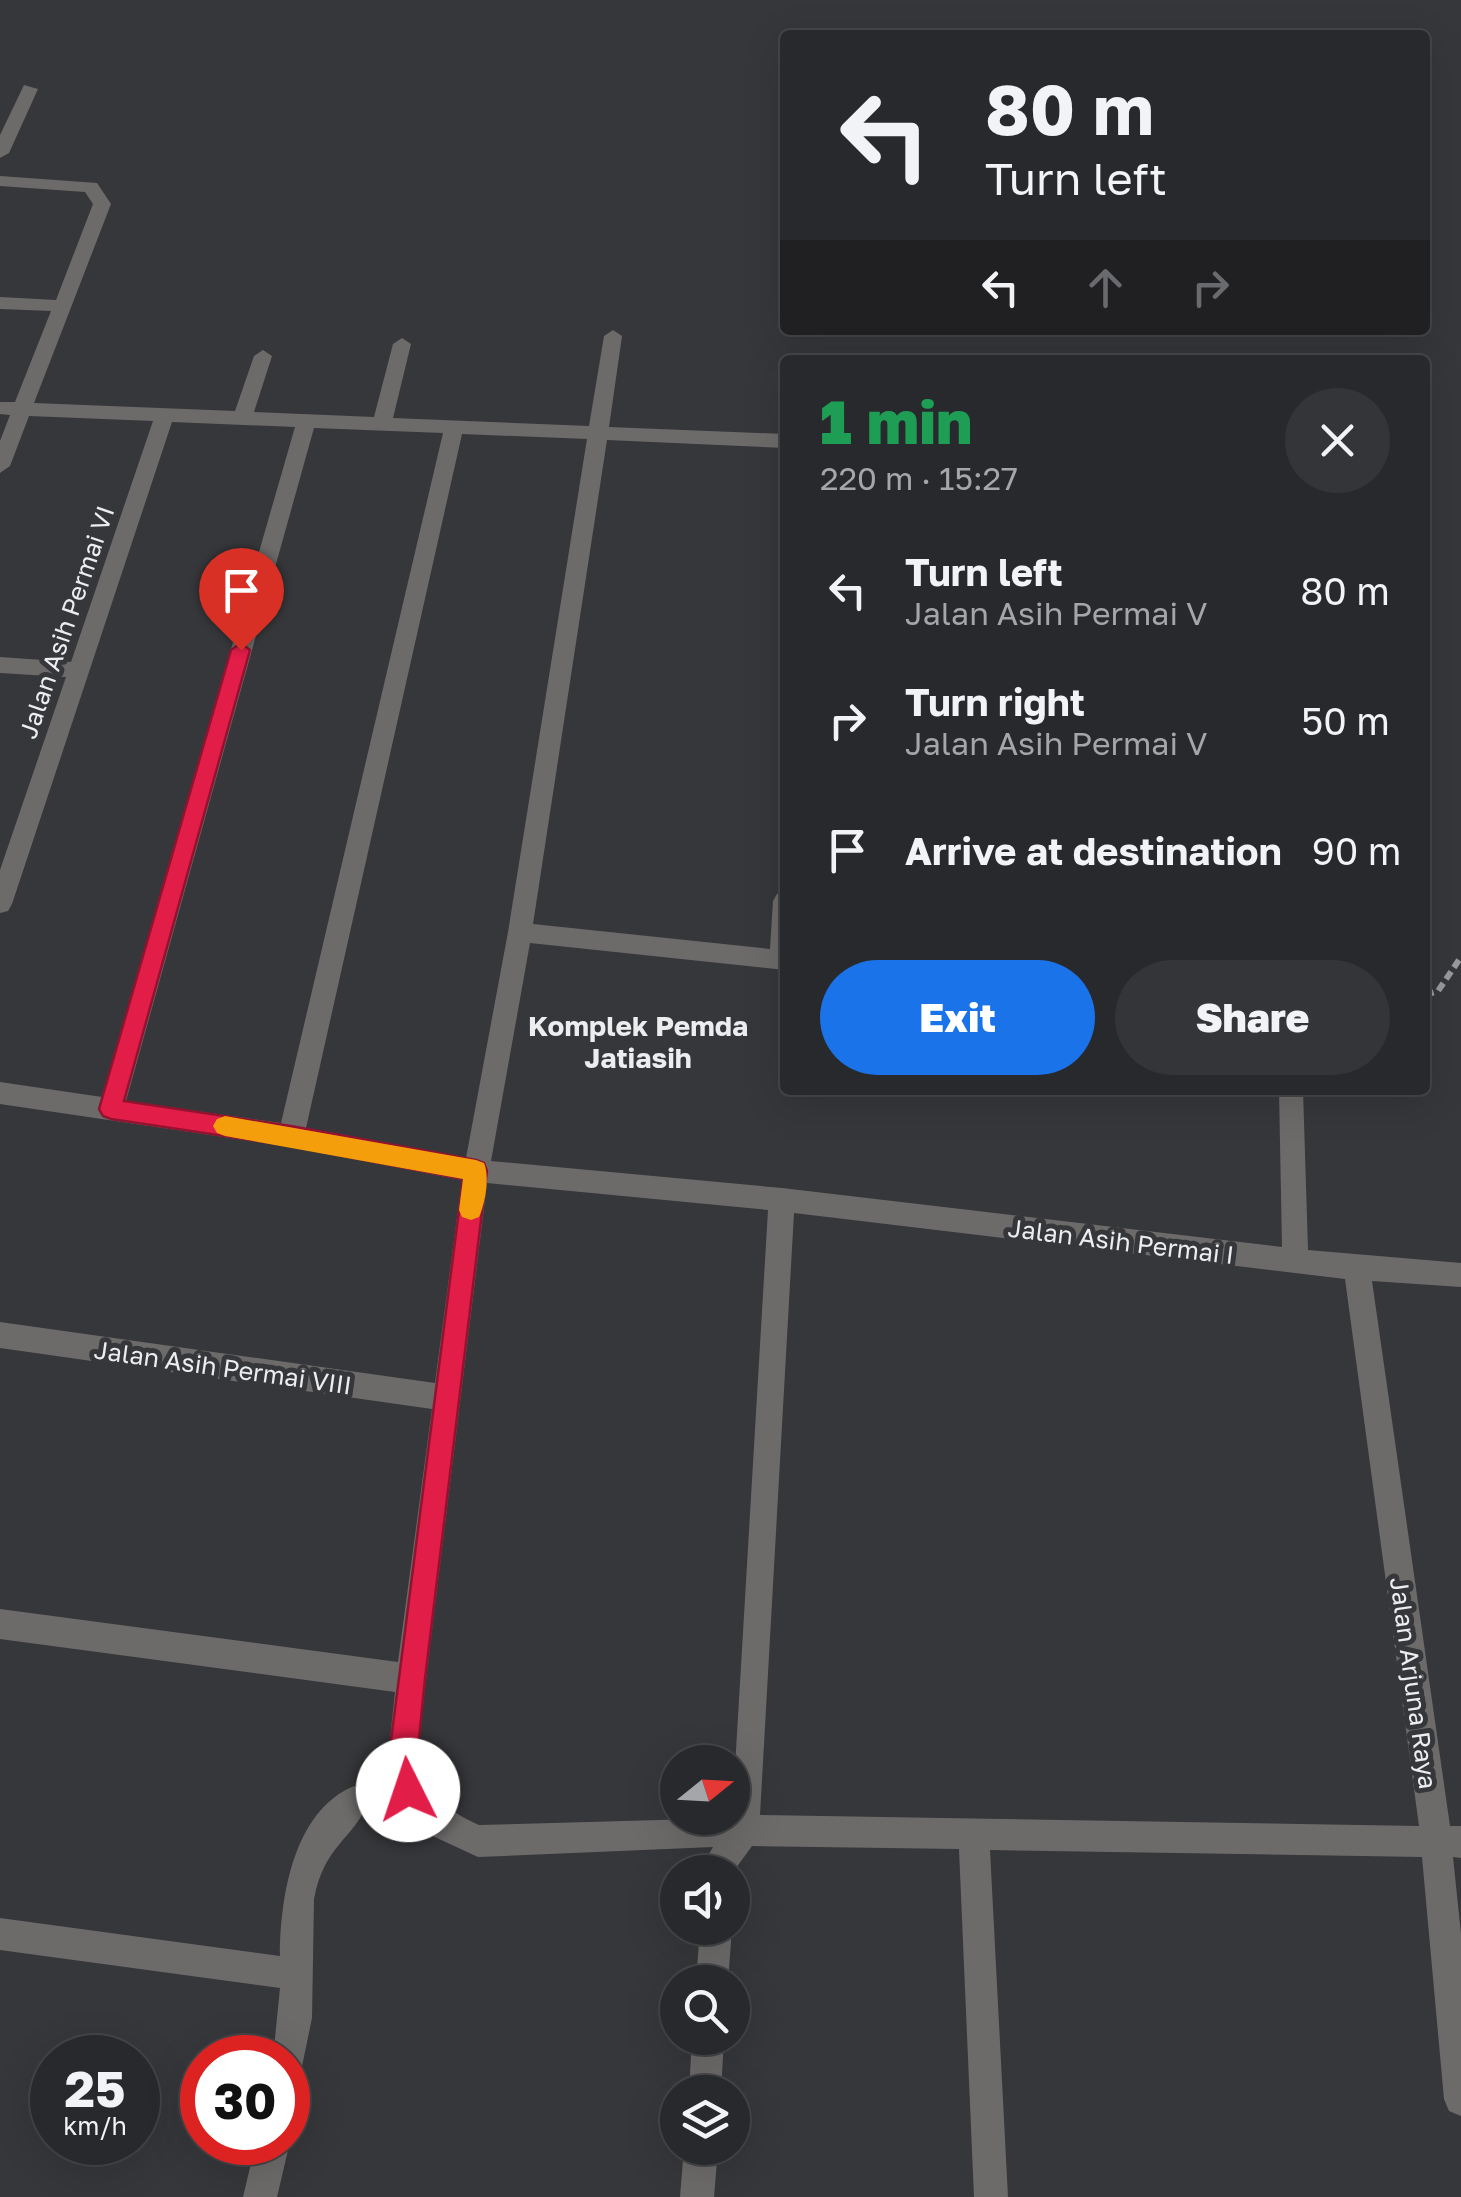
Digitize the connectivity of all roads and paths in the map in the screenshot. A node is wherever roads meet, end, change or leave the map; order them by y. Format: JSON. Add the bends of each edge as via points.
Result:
{"nodes":[{"id":1,"x":30,"y":90,"type":"dead end"},
{"id":2,"x":0,"y":153,"type":"edge"},
{"id":3,"x":0,"y":181,"type":"edge"},
{"id":4,"x":0,"y":303,"type":"edge"},
{"id":5,"x":64,"y":306,"type":"junction"},
{"id":6,"x":613,"y":336,"type":"dead end"},
{"id":7,"x":402,"y":344,"type":"dead end"},
{"id":8,"x":262,"y":356,"type":"dead end"},
{"id":9,"x":0,"y":408,"type":"edge"},
{"id":10,"x":23,"y":409,"type":"junction"},
{"id":11,"x":165,"y":415,"type":"junction"},
{"id":12,"x":242,"y":418,"type":"junction"},
{"id":13,"x":306,"y":421,"type":"junction"},
{"id":14,"x":382,"y":424,"type":"junction"},
{"id":15,"x":454,"y":427,"type":"junction"},
{"id":16,"x":599,"y":433,"type":"junction"},
{"id":17,"x":780,"y":441,"type":"edge"},
{"id":18,"x":0,"y":466,"type":"edge"},
{"id":19,"x":0,"y":665,"type":"edge"},
{"id":20,"x":79,"y":670,"type":"junction"},
{"id":21,"x":0,"y":904,"type":"edge"},
{"id":22,"x":520,"y":932,"type":"junction"},
{"id":23,"x":1461,"y":957,"type":"edge"},
{"id":24,"x":780,"y":960,"type":"edge"},
{"id":25,"x":1430,"y":993,"type":"edge"},
{"id":26,"x":0,"y":1093,"type":"edge"},
{"id":27,"x":1291,"y":1095,"type":"edge"},
{"id":28,"x":111,"y":1109,"type":"junction"},
{"id":29,"x":291,"y":1136,"type":"junction"},
{"id":30,"x":476,"y":1171,"type":"junction"},
{"id":31,"x":782,"y":1200,"type":"junction"},
{"id":32,"x":1295,"y":1261,"type":"junction"},
{"id":33,"x":1356,"y":1268,"type":"junction"},
{"id":34,"x":1461,"y":1276,"type":"edge"},
{"id":35,"x":0,"y":1334,"type":"edge"},
{"id":36,"x":446,"y":1398,"type":"junction"},
{"id":37,"x":0,"y":1624,"type":"edge"},
{"id":38,"x":411,"y":1679,"type":"junction"},
{"id":39,"x":749,"y":1745,"type":"edge"},
{"id":40,"x":354,"y":1801,"type":"dead end"},
{"id":41,"x":750,"y":1830,"type":"edge"},
{"id":42,"x":974,"y":1832,"type":"junction"},
{"id":43,"x":660,"y":1833,"type":"edge"},
{"id":44,"x":1448,"y":1841,"type":"edge"},
{"id":45,"x":0,"y":1934,"type":"edge"},
{"id":46,"x":296,"y":1974,"type":"junction"},
{"id":47,"x":293,"y":2035,"type":"edge"},
{"id":48,"x":1461,"y":2099,"type":"edge"},
{"id":49,"x":268,"y":2165,"type":"edge"},
{"id":50,"x":700,"y":2165,"type":"edge"},
{"id":51,"x":260,"y":2197,"type":"edge"},
{"id":52,"x":698,"y":2197,"type":"edge"},
{"id":53,"x":991,"y":2197,"type":"edge"}],
"edges":[{"from":1,"to":2,"type":"street"},
{"from":3,"to":5,"type":"street","via":[[77,184],[100,195],[101,214]]},
{"from":4,"to":5,"type":"street"},
{"from":5,"to":10,"type":"street"},
{"from":6,"to":16,"type":"street"},
{"from":7,"to":14,"type":"street"},
{"from":8,"to":12,"type":"street"},
{"from":9,"to":10,"type":"street"},
{"from":10,"to":11,"type":"street"},
{"from":10,"to":18,"type":"street"},
{"from":11,"to":12,"type":"street"},
{"from":11,"to":20,"type":"street","name":"Jalan Asih Permai VI"},
{"from":12,"to":13,"type":"street"},
{"from":13,"to":14,"type":"street"},
{"from":13,"to":28,"type":"street"},
{"from":14,"to":15,"type":"street"},
{"from":15,"to":16,"type":"street"},
{"from":15,"to":29,"type":"street"},
{"from":16,"to":17,"type":"street"},
{"from":16,"to":22,"type":"street"},
{"from":19,"to":20,"type":"street"},
{"from":20,"to":21,"type":"street","name":"Jalan Asih Permai VI"},
{"from":22,"to":24,"type":"street"},
{"from":22,"to":30,"type":"street"},
{"from":23,"to":25,"type":"path"},
{"from":26,"to":28,"type":"street","name":"Jalan Asih Permai I"},
{"from":27,"to":32,"type":"street"},
{"from":28,"to":29,"type":"street","name":"Jalan Asih Permai I"},
{"from":29,"to":30,"type":"street","name":"Jalan Asih Permai I"},
{"from":30,"to":31,"type":"street","name":"Jalan Asih Permai I"},
{"from":30,"to":36,"type":"street"},
{"from":31,"to":32,"type":"street","name":"Jalan Asih Permai I"},
{"from":31,"to":39,"type":"street"},
{"from":32,"to":33,"type":"street","name":"Jalan Asih Permai I"},
{"from":33,"to":34,"type":"street","name":"Jalan Asih Permai I"},
{"from":33,"to":44,"type":"street","name":"Jalan Arjuna Raya"},
{"from":35,"to":36,"type":"street","name":"Jalan Asih Permai VIII"},
{"from":36,"to":38,"type":"street"},
{"from":37,"to":38,"type":"street"},
{"from":38,"to":43,"type":"street","via":[[404,1748],[408,1790],[435,1821],[478,1841]]},
{"from":40,"to":46,"type":"street","via":[[321,1834],[303,1869]]},
{"from":41,"to":42,"type":"street"},
{"from":42,"to":44,"type":"street"},
{"from":42,"to":53,"type":"street"},
{"from":44,"to":48,"type":"street","name":"Jalan Arjuna Raya"},
{"from":45,"to":46,"type":"street"},
{"from":46,"to":47,"type":"street"},
{"from":49,"to":51,"type":"street"},
{"from":50,"to":52,"type":"street"}]}
